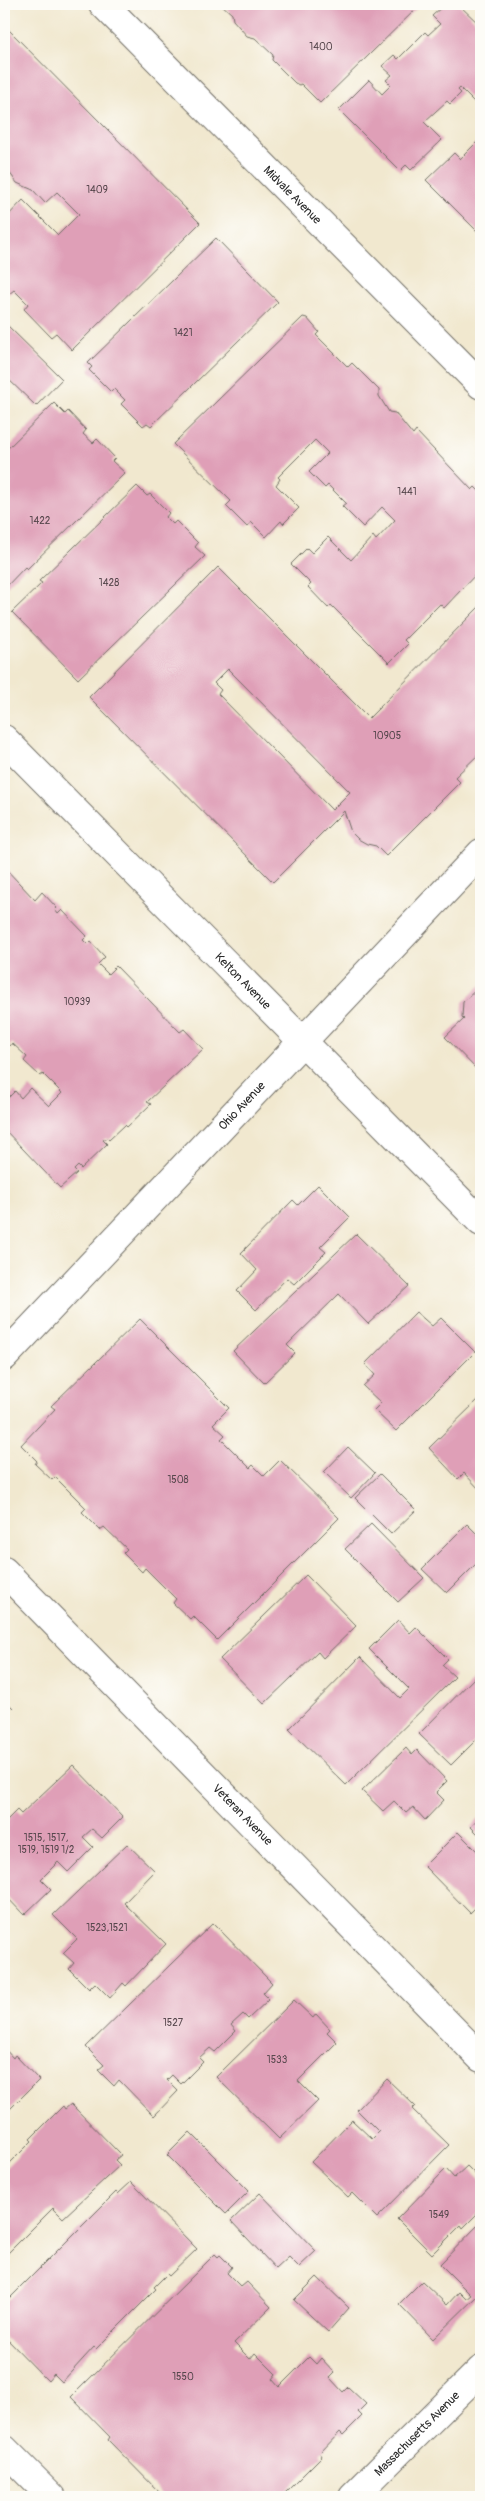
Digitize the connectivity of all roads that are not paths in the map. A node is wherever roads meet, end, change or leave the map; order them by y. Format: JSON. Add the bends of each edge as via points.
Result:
{"nodes":[{"id":1,"x":102,"y":4,"type":"edge"},
{"id":2,"x":481,"y":386,"type":"edge"},
{"id":3,"x":4,"y":739,"type":"edge"},
{"id":4,"x":481,"y":853,"type":"edge"},
{"id":5,"x":302,"y":1044,"type":"junction"},
{"id":6,"x":481,"y":1222,"type":"edge"},
{"id":7,"x":4,"y":1357,"type":"edge"},
{"id":8,"x":4,"y":1571,"type":"edge"},
{"id":9,"x":481,"y":2058,"type":"edge"},
{"id":10,"x":481,"y":2370,"type":"edge"},
{"id":11,"x":4,"y":2449,"type":"edge"},
{"id":12,"x":52,"y":2497,"type":"edge"},
{"id":13,"x":353,"y":2497,"type":"edge"}],
"edges":[{"from":1,"to":2,"type":"street","name":"Midvale Avenue"},
{"from":3,"to":5,"type":"street","name":"Kelton Avenue"},
{"from":4,"to":5,"type":"street","name":"Ohio Avenue"},
{"from":5,"to":6,"type":"street","name":"Kelton Avenue"},
{"from":5,"to":7,"type":"street","name":"Ohio Avenue"},
{"from":8,"to":9,"type":"street","name":"Veteran Avenue"},
{"from":10,"to":13,"type":"street","name":"Massachusetts Avenue"},
{"from":11,"to":12,"type":"street"}]}
